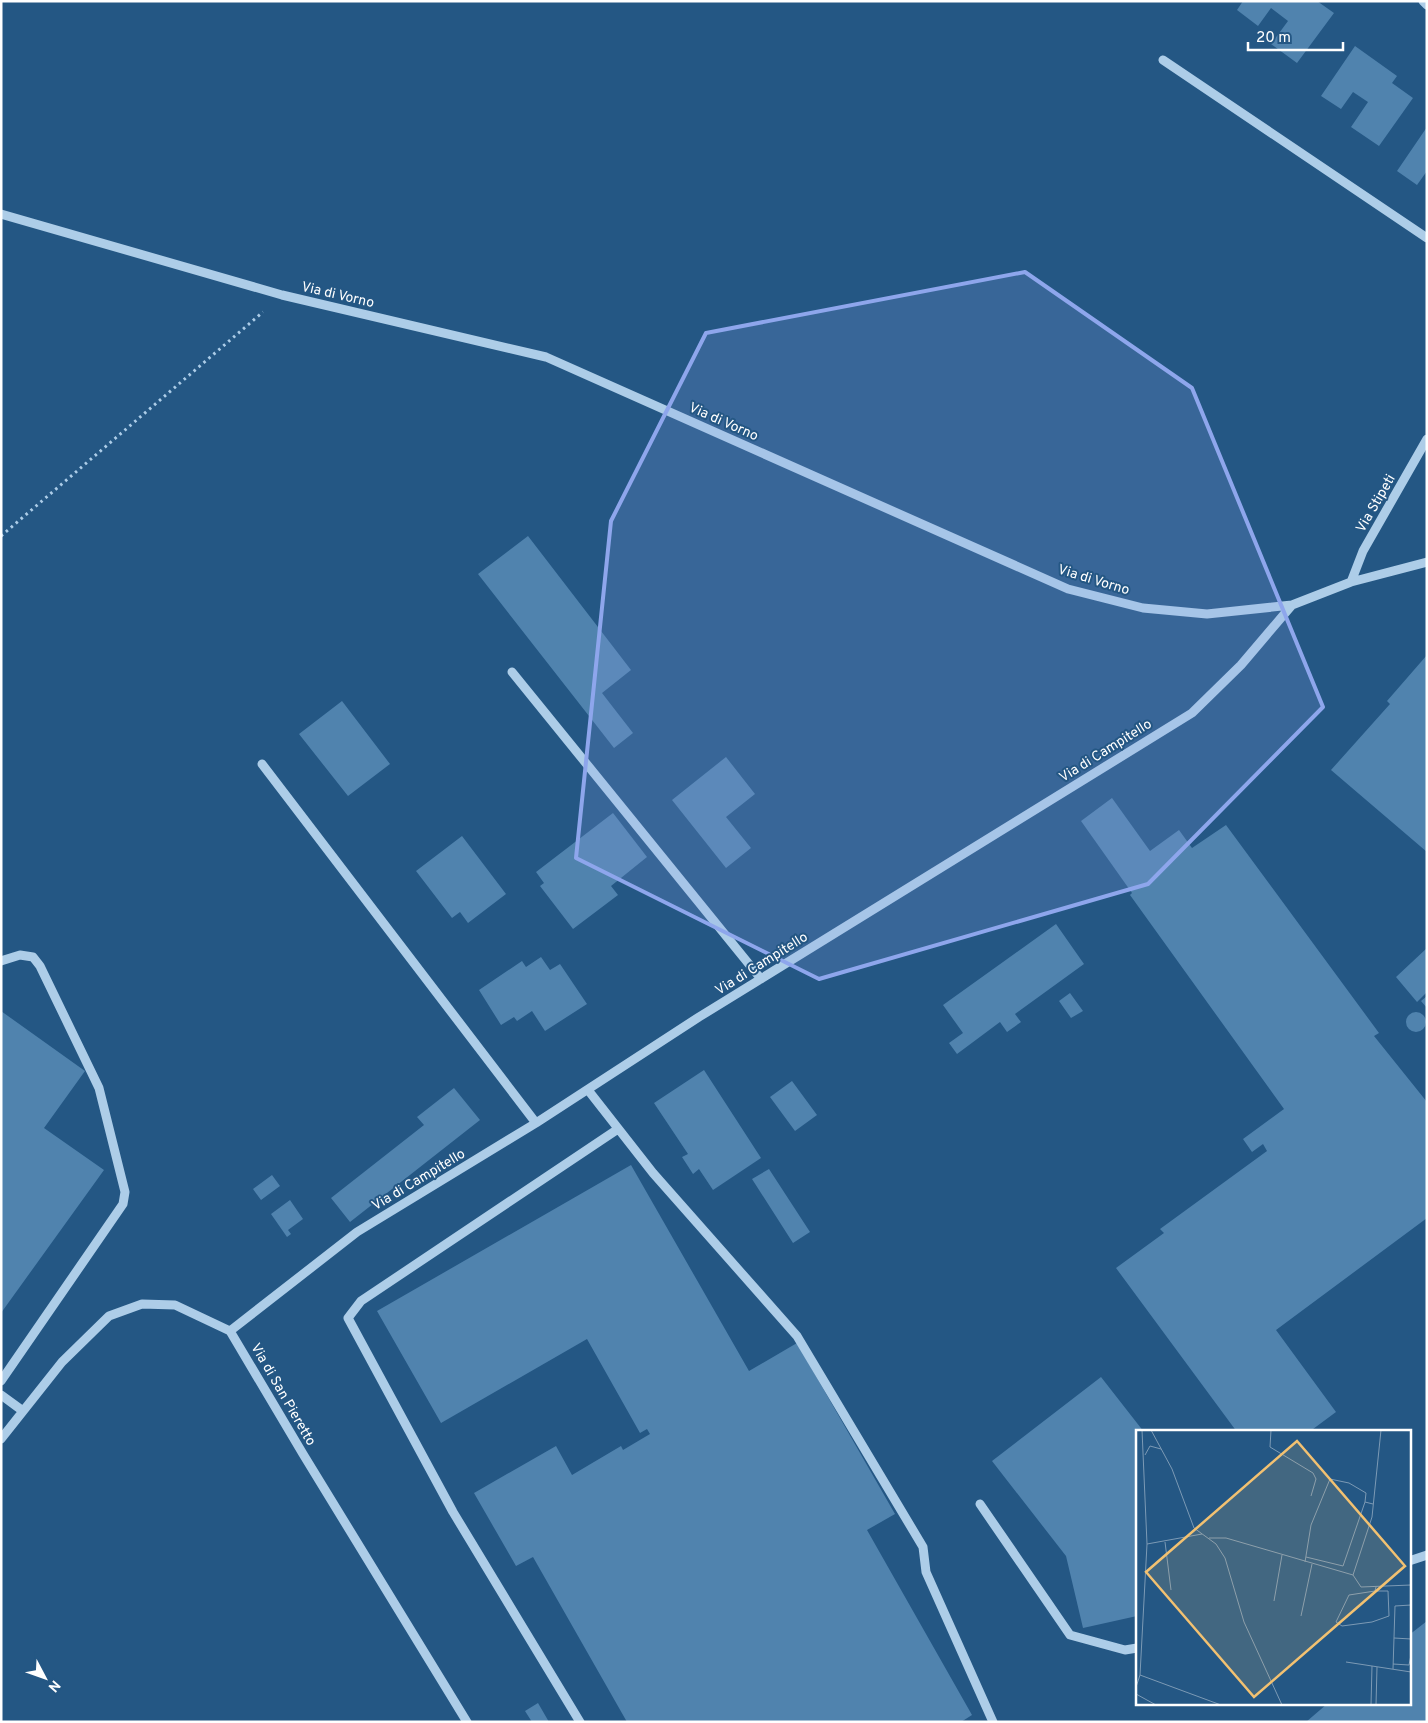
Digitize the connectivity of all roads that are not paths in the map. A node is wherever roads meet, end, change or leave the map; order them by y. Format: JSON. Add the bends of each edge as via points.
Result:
{"nodes":[{"id":1,"x":1423,"y":1,"type":"edge"},
{"id":2,"x":1427,"y":5,"type":"edge"},
{"id":3,"x":1163,"y":60,"type":"dead end"},
{"id":4,"x":1,"y":214,"type":"edge"},
{"id":5,"x":1427,"y":238,"type":"edge"},
{"id":6,"x":1427,"y":439,"type":"edge"},
{"id":7,"x":1427,"y":562,"type":"edge"},
{"id":8,"x":1351,"y":582,"type":"junction"},
{"id":9,"x":1292,"y":605,"type":"junction"},
{"id":10,"x":512,"y":672,"type":"dead end"},
{"id":11,"x":262,"y":764,"type":"dead end"},
{"id":12,"x":1,"y":961,"type":"edge"},
{"id":13,"x":761,"y":979,"type":"junction"},
{"id":14,"x":588,"y":1090,"type":"junction"},
{"id":15,"x":536,"y":1123,"type":"junction"},
{"id":16,"x":618,"y":1129,"type":"junction"},
{"id":17,"x":230,"y":1331,"type":"junction"},
{"id":18,"x":1,"y":1381,"type":"edge"},
{"id":19,"x":1,"y":1395,"type":"edge"},
{"id":20,"x":23,"y":1411,"type":"junction"},
{"id":21,"x":1,"y":1439,"type":"edge"},
{"id":22,"x":980,"y":1504,"type":"dead end"},
{"id":23,"x":1427,"y":1554,"type":"edge"},
{"id":24,"x":1410,"y":1561,"type":"edge"},
{"id":25,"x":1136,"y":1648,"type":"edge"},
{"id":26,"x":467,"y":1722,"type":"edge"},
{"id":27,"x":580,"y":1722,"type":"edge"},
{"id":28,"x":993,"y":1722,"type":"edge"}],
"edges":[{"from":1,"to":2,"type":"street"},
{"from":3,"to":5,"type":"street"},
{"from":4,"to":9,"type":"street","name":"Via di Vorno","via":[[282,295],[546,357],[1068,589],[1143,608],[1207,614]]},
{"from":6,"to":8,"type":"street","name":"Via Stipeti","via":[[1363,551]]},
{"from":7,"to":8,"type":"street","name":"Via di Vorno"},
{"from":8,"to":9,"type":"street","name":"Via di Vorno"},
{"from":9,"to":13,"type":"street","name":"Via di Campitello","via":[[1241,665],[1192,713]]},
{"from":10,"to":13,"type":"street"},
{"from":11,"to":15,"type":"street"},
{"from":12,"to":18,"type":"street","via":[[20,955],[33,957],[40,966],[99,1088],[125,1192],[123,1204]]},
{"from":13,"to":14,"type":"street","name":"Via di Campitello"},
{"from":14,"to":15,"type":"street","name":"Via di Campitello"},
{"from":14,"to":16,"type":"street"},
{"from":15,"to":17,"type":"street","name":"Via di Campitello","via":[[357,1232]]},
{"from":16,"to":27,"type":"street","via":[[361,1301],[348,1318],[454,1512]]},
{"from":16,"to":28,"type":"street","via":[[797,1336],[923,1547],[926,1572]]},
{"from":17,"to":20,"type":"street","via":[[174,1305],[142,1304],[109,1316],[62,1362]]},
{"from":17,"to":26,"type":"street","name":"Via di San Pieretto"},
{"from":19,"to":20,"type":"street"},
{"from":20,"to":21,"type":"street"},
{"from":22,"to":25,"type":"street","via":[[1070,1635],[1124,1650]]},
{"from":23,"to":24,"type":"street"}]}
